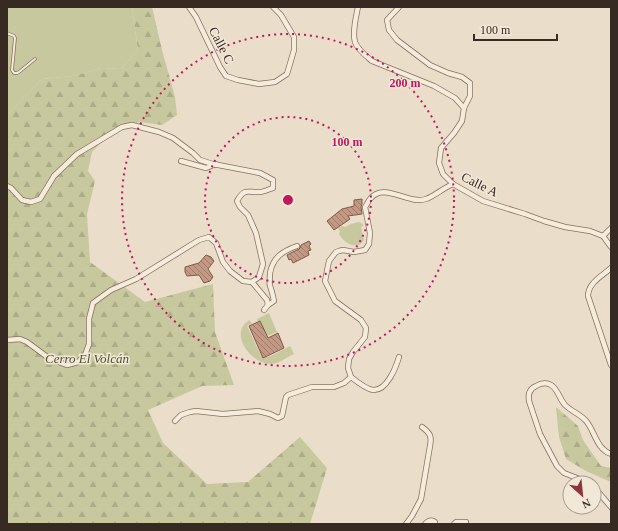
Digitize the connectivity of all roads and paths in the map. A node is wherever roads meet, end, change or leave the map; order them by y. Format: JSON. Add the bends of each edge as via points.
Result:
{"nodes":[{"id":1,"x":189,"y":7,"type":"edge"},
{"id":2,"x":273,"y":7,"type":"edge"},
{"id":3,"x":358,"y":7,"type":"edge"},
{"id":4,"x":399,"y":7,"type":"edge"},
{"id":5,"x":7,"y":33,"type":"edge"},
{"id":6,"x":35,"y":59,"type":"dead end"},
{"id":7,"x":464,"y":108,"type":"junction"},
{"id":8,"x":181,"y":162,"type":"dead end"},
{"id":9,"x":216,"y":164,"type":"junction"},
{"id":10,"x":453,"y":184,"type":"junction"},
{"id":11,"x":7,"y":186,"type":"edge"},
{"id":12,"x":611,"y":228,"type":"edge"},
{"id":13,"x":603,"y":236,"type":"junction"},
{"id":14,"x":297,"y":246,"type":"dead end"},
{"id":15,"x":611,"y":247,"type":"edge"},
{"id":16,"x":611,"y":268,"type":"edge"},
{"id":17,"x":252,"y":282,"type":"junction"},
{"id":18,"x":268,"y":305,"type":"junction"},
{"id":19,"x":264,"y":310,"type":"dead end"},
{"id":20,"x":7,"y":340,"type":"edge"},
{"id":21,"x":400,"y":356,"type":"dead end"},
{"id":22,"x":611,"y":365,"type":"edge"},
{"id":23,"x":351,"y":377,"type":"junction"},
{"id":24,"x":175,"y":421,"type":"dead end"},
{"id":25,"x":422,"y":426,"type":"dead end"},
{"id":26,"x":611,"y":454,"type":"edge"},
{"id":27,"x":569,"y":475,"type":"edge"},
{"id":28,"x":602,"y":496,"type":"edge"},
{"id":29,"x":611,"y":506,"type":"edge"},
{"id":30,"x":466,"y":522,"type":"dead end"},
{"id":31,"x":406,"y":524,"type":"edge"},
{"id":32,"x":425,"y":524,"type":"edge"},
{"id":33,"x":434,"y":524,"type":"edge"},
{"id":34,"x":454,"y":524,"type":"edge"}],
"edges":[{"from":1,"to":2,"type":"street","name":"Calle C","via":[[226,76],[259,84],[275,82],[286,74],[294,50],[294,37]]},
{"from":3,"to":7,"type":"street","via":[[354,24],[355,43],[363,54],[372,61],[437,88],[455,98]]},
{"from":4,"to":7,"type":"street","name":"Calle A","via":[[387,20],[389,30],[397,40],[430,65],[462,77],[470,83],[470,96]]},
{"from":5,"to":6,"type":"lane","via":[[15,38],[12,70],[14,73]]},
{"from":7,"to":10,"type":"street","name":"Calle A","via":[[462,121],[441,148],[439,163],[442,174]]},
{"from":8,"to":9,"type":"street","via":[[206,168]]},
{"from":9,"to":11,"type":"street","via":[[200,160],[173,138],[132,125],[122,127],[77,154],[54,176],[40,199],[31,202],[22,200]]},
{"from":9,"to":17,"type":"street","via":[[260,173],[273,180],[273,188],[261,192],[248,191],[241,194],[237,201],[248,215],[256,233],[264,264],[259,277]]},
{"from":10,"to":13,"type":"street","name":"Calle A","via":[[483,202]]},
{"from":10,"to":23,"type":"street","via":[[421,200],[384,192],[376,194],[365,207],[370,233],[369,244],[365,250],[338,251],[329,261],[325,281],[335,301],[361,320],[366,328],[365,337],[349,359]]},
{"from":12,"to":13,"type":"street"},
{"from":13,"to":15,"type":"street"},
{"from":14,"to":18,"type":"street","via":[[290,248],[274,261],[270,279],[274,301]]},
{"from":16,"to":22,"type":"street","via":[[593,283],[588,292]]},
{"from":17,"to":18,"type":"street","via":[[267,300]]},
{"from":17,"to":20,"type":"street","via":[[243,281],[230,271],[223,262],[216,243],[210,237],[199,240],[136,279],[110,290],[93,303],[89,344],[85,355],[78,362],[67,365],[50,359],[20,339]]},
{"from":18,"to":19,"type":"street"},
{"from":21,"to":23,"type":"street","via":[[394,371],[380,388],[373,390]]},
{"from":23,"to":24,"type":"street","via":[[334,387],[312,387],[288,395],[280,418],[258,411],[223,414],[196,411],[181,415]]},
{"from":25,"to":31,"type":"street","via":[[430,434],[431,440],[421,499]]},
{"from":26,"to":27,"type":"street","via":[[601,446],[587,422],[566,406],[552,386],[545,383],[536,385],[530,390],[528,397],[540,434],[557,466]]},
{"from":28,"to":29,"type":"street"},
{"from":30,"to":34,"type":"street"},
{"from":32,"to":33,"type":"street","via":[[432,520]]}]}
